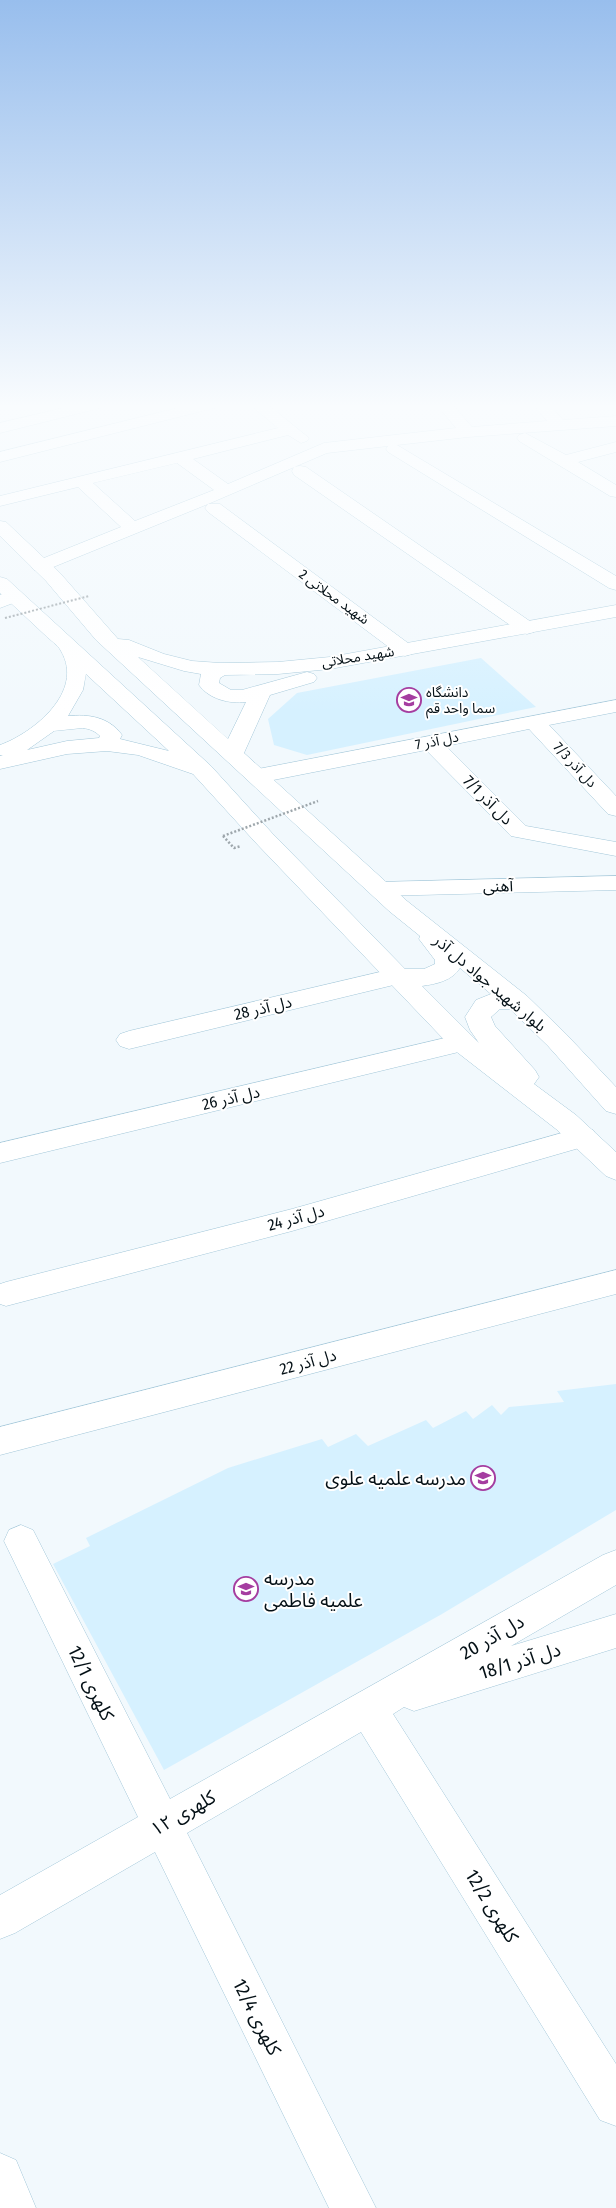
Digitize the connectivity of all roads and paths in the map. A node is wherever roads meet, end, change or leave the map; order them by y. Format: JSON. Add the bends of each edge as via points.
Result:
{"nodes":[{"id":1,"x":110,"y":507,"type":"edge"},
{"id":2,"x":187,"y":507,"type":"edge"},
{"id":3,"x":352,"y":507,"type":"edge"},
{"id":4,"x":489,"y":507,"type":"edge"},
{"id":5,"x":214,"y":508,"type":"joint"},
{"id":6,"x":0,"y":526,"type":"edge"},
{"id":7,"x":134,"y":529,"type":"junction"},
{"id":8,"x":63,"y":557,"type":"junction"},
{"id":9,"x":81,"y":566,"type":"junction"},
{"id":10,"x":46,"y":572,"type":"junction"},
{"id":11,"x":616,"y":584,"type":"edge"},
{"id":12,"x":89,"y":596,"type":"dead end"},
{"id":13,"x":5,"y":600,"type":"edge"},
{"id":14,"x":616,"y":611,"type":"edge"},
{"id":15,"x":616,"y":623,"type":"edge"},
{"id":16,"x":527,"y":628,"type":"junction"},
{"id":17,"x":103,"y":636,"type":"junction"},
{"id":18,"x":70,"y":646,"type":"junction"},
{"id":19,"x":405,"y":650,"type":"junction"},
{"id":20,"x":220,"y":669,"type":"junction"},
{"id":21,"x":262,"y":691,"type":"junction"},
{"id":22,"x":616,"y":706,"type":"edge"},
{"id":23,"x":534,"y":722,"type":"junction"},
{"id":24,"x":49,"y":726,"type":"junction"},
{"id":25,"x":430,"y":742,"type":"junction"},
{"id":26,"x":107,"y":744,"type":"junction"},
{"id":27,"x":0,"y":751,"type":"edge"},
{"id":28,"x":233,"y":754,"type":"junction"},
{"id":29,"x":0,"y":763,"type":"edge"},
{"id":30,"x":202,"y":771,"type":"junction"},
{"id":31,"x":258,"y":776,"type":"junction"},
{"id":32,"x":318,"y":801,"type":"dead end"},
{"id":33,"x":616,"y":809,"type":"edge"},
{"id":34,"x":234,"y":848,"type":"dead end"},
{"id":35,"x":616,"y":849,"type":"edge"},
{"id":36,"x":616,"y":883,"type":"edge"},
{"id":37,"x":388,"y":897,"type":"junction"},
{"id":38,"x":397,"y":976,"type":"junction"},
{"id":39,"x":518,"y":1002,"type":"junction"},
{"id":40,"x":129,"y":1040,"type":"dead end"},
{"id":41,"x":462,"y":1043,"type":"junction"},
{"id":42,"x":616,"y":1104,"type":"edge"},
{"id":43,"x":574,"y":1130,"type":"junction"},
{"id":44,"x":0,"y":1153,"type":"edge"},
{"id":45,"x":616,"y":1168,"type":"edge"},
{"id":46,"x":616,"y":1282,"type":"edge"},
{"id":47,"x":6,"y":1294,"type":"dead end"},
{"id":48,"x":0,"y":1441,"type":"edge"},
{"id":49,"x":21,"y":1541,"type":"dead end"},
{"id":50,"x":616,"y":1566,"type":"edge"},
{"id":51,"x":616,"y":1631,"type":"edge"},
{"id":52,"x":367,"y":1708,"type":"junction"},
{"id":53,"x":161,"y":1826,"type":"junction"},
{"id":54,"x":0,"y":1918,"type":"edge"},
{"id":55,"x":616,"y":2104,"type":"edge"},
{"id":56,"x":0,"y":2176,"type":"edge"},
{"id":57,"x":13,"y":2208,"type":"edge"},
{"id":58,"x":353,"y":2208,"type":"edge"}],
"edges":[{"from":1,"to":7,"type":"street"},
{"from":2,"to":7,"type":"street"},
{"from":3,"to":16,"type":"street"},
{"from":4,"to":11,"type":"street"},
{"from":5,"to":9,"type":"street"},
{"from":5,"to":19,"type":"street","name":"شهید محلاتی 2"},
{"from":6,"to":10,"type":"street"},
{"from":7,"to":8,"type":"street"},
{"from":8,"to":9,"type":"street","via":[[62,564]]},
{"from":8,"to":10,"type":"street"},
{"from":9,"to":10,"type":"street"},
{"from":10,"to":17,"type":"street"},
{"from":12,"to":13,"type":"path","bridge":true},
{"from":13,"to":18,"type":"street"},
{"from":14,"to":16,"type":"street","name":"شهید محلاتی"},
{"from":15,"to":21,"type":"street","name":"شهید محلاتی","via":[[334,673]]},
{"from":16,"to":19,"type":"street","name":"شهید محلاتی"},
{"from":17,"to":20,"type":"street","name":"شهید محلاتی","via":[[157,658],[191,667]]},
{"from":17,"to":28,"type":"street"},
{"from":18,"to":24,"type":"street","via":[[77,675],[69,700]]},
{"from":18,"to":30,"type":"street"},
{"from":19,"to":20,"type":"street","name":"شهید محلاتی","via":[[295,667]]},
{"from":20,"to":21,"type":"street","name":"شهید محلاتی","via":[[210,676],[210,685],[217,692],[249,696]]},
{"from":21,"to":28,"type":"street"},
{"from":22,"to":23,"type":"street","name":"دل آذر 7"},
{"from":23,"to":25,"type":"street","name":"دل آذر 7"},
{"from":23,"to":33,"type":"street","name":"دل آذر 7/3"},
{"from":24,"to":26,"type":"street","via":[[90,722],[104,726],[111,735]]},
{"from":24,"to":27,"type":"street","via":[[35,737]]},
{"from":25,"to":31,"type":"street","name":"دل آذر 7"},
{"from":25,"to":35,"type":"street","name":"دل آذر 7/1","via":[[519,831]]},
{"from":26,"to":29,"type":"street","via":[[68,748]]},
{"from":26,"to":30,"type":"street","via":[[139,749]]},
{"from":28,"to":31,"type":"street"},
{"from":30,"to":38,"type":"street"},
{"from":31,"to":37,"type":"street"},
{"from":32,"to":34,"type":"path","bridge":true,"via":[[223,836]]},
{"from":36,"to":37,"type":"street","name":"آهنی"},
{"from":37,"to":38,"type":"street","via":[[448,959],[447,968],[436,976],[420,980]]},
{"from":37,"to":39,"type":"street","name":"بلوار شهید جواد دل آذر"},
{"from":38,"to":40,"type":"street","name":"دل آذر 28"},
{"from":38,"to":41,"type":"street"},
{"from":39,"to":42,"type":"street","name":"بلوار شهید جواد دل آذر"},
{"from":39,"to":43,"type":"street","via":[[491,1001],[482,1008],[478,1017],[483,1030]]},
{"from":41,"to":43,"type":"street"},
{"from":41,"to":44,"type":"street","name":"دل آذر 26"},
{"from":43,"to":45,"type":"street"},
{"from":43,"to":47,"type":"street","name":"دل آذر 24","via":[[292,1220]]},
{"from":46,"to":48,"type":"street","name":"دل آذر 22"},
{"from":49,"to":53,"type":"street","name":"کلهری 12/1"},
{"from":50,"to":52,"type":"street","name":"دل آذر 20"},
{"from":51,"to":52,"type":"street","name":"دل آذر 18/1"},
{"from":52,"to":53,"type":"street","name":"کلهری ۱۲"},
{"from":52,"to":55,"type":"street","name":"کلهری 12/2"},
{"from":53,"to":54,"type":"street","name":"کلهری ۱۲"},
{"from":53,"to":58,"type":"street","name":"کلهری 12/4"},
{"from":56,"to":57,"type":"street"}]}
